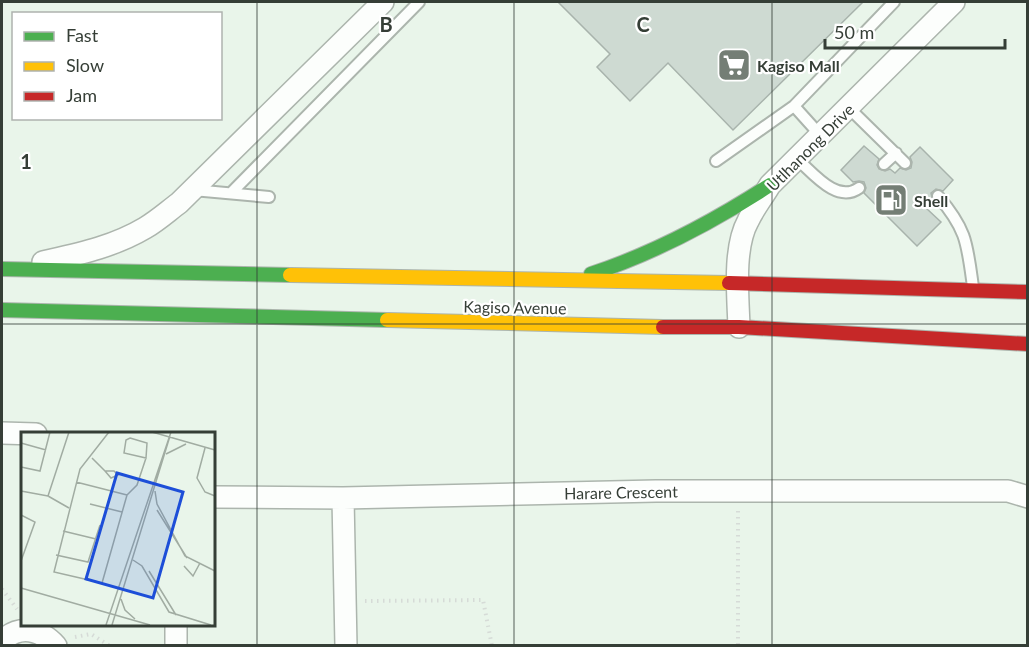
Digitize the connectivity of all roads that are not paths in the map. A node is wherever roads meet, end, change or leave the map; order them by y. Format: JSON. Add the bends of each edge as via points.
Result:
{"nodes":[{"id":1,"x":383,"y":2,"type":"edge"},
{"id":2,"x":419,"y":2,"type":"edge"},
{"id":3,"x":894,"y":2,"type":"edge"},
{"id":4,"x":954,"y":2,"type":"edge"},
{"id":5,"x":794,"y":106,"type":"junction"},
{"id":6,"x":849,"y":108,"type":"junction"},
{"id":7,"x":821,"y":136,"type":"junction"},
{"id":8,"x":896,"y":153,"type":"junction"},
{"id":9,"x":798,"y":159,"type":"junction"},
{"id":10,"x":716,"y":161,"type":"dead end"},
{"id":11,"x":905,"y":163,"type":"dead end"},
{"id":12,"x":884,"y":164,"type":"dead end"},
{"id":13,"x":770,"y":185,"type":"junction"},
{"id":14,"x":859,"y":188,"type":"dead end"},
{"id":15,"x":193,"y":190,"type":"junction"},
{"id":16,"x":231,"y":193,"type":"junction"},
{"id":17,"x":938,"y":196,"type":"dead end"},
{"id":18,"x":269,"y":197,"type":"dead end"},
{"id":19,"x":7,"y":270,"type":"edge"},
{"id":20,"x":571,"y":281,"type":"junction"},
{"id":21,"x":738,"y":284,"type":"junction"},
{"id":22,"x":974,"y":290,"type":"junction"},
{"id":23,"x":1028,"y":292,"type":"edge"},
{"id":24,"x":2,"y":310,"type":"edge"},
{"id":25,"x":739,"y":327,"type":"junction"},
{"id":26,"x":1028,"y":344,"type":"edge"},
{"id":27,"x":2,"y":433,"type":"edge"},
{"id":28,"x":21,"y":434,"type":"edge"},
{"id":29,"x":214,"y":497,"type":"edge"},
{"id":30,"x":1028,"y":497,"type":"edge"},
{"id":31,"x":343,"y":498,"type":"junction"},
{"id":32,"x":176,"y":626,"type":"edge"},
{"id":33,"x":2,"y":641,"type":"edge"},
{"id":34,"x":54,"y":643,"type":"edge"},
{"id":35,"x":176,"y":645,"type":"edge"},
{"id":36,"x":346,"y":645,"type":"edge"}],
"edges":[{"from":1,"to":15,"type":"street"},
{"from":2,"to":16,"type":"lane"},
{"from":3,"to":5,"type":"lane"},
{"from":4,"to":6,"type":"street","name":"Utlhanong Drive"},
{"from":5,"to":7,"type":"lane"},
{"from":5,"to":10,"type":"lane"},
{"from":6,"to":7,"type":"street","name":"Utlhanong Drive"},
{"from":6,"to":8,"type":"lane"},
{"from":7,"to":9,"type":"street","name":"Utlhanong Drive"},
{"from":8,"to":11,"type":"lane"},
{"from":8,"to":12,"type":"lane"},
{"from":9,"to":13,"type":"street","name":"Utlhanong Drive"},
{"from":9,"to":14,"type":"lane","via":[[839,192],[852,193]]},
{"from":13,"to":20,"type":"street","via":[[663,248]]},
{"from":13,"to":21,"type":"street","name":"Utlhanong Drive","via":[[747,221]]},
{"from":15,"to":16,"type":"lane"},
{"from":15,"to":19,"type":"street","via":[[146,228],[120,241]]},
{"from":16,"to":18,"type":"lane"},
{"from":17,"to":22,"type":"lane","via":[[964,232]]},
{"from":19,"to":20,"type":"street","name":"Kagiso Avenue"},
{"from":20,"to":21,"type":"street","name":"Kagiso Avenue"},
{"from":21,"to":22,"type":"street","name":"Kagiso Avenue"},
{"from":21,"to":25,"type":"street","name":"Utlhanong Drive"},
{"from":22,"to":23,"type":"street","name":"Kagiso Avenue"},
{"from":24,"to":25,"type":"street","name":"Kagiso Avenue"},
{"from":25,"to":26,"type":"street","name":"Kagiso Avenue"},
{"from":27,"to":28,"type":"street"},
{"from":29,"to":31,"type":"street","name":"Harare Crescent"},
{"from":30,"to":31,"type":"street","name":"Harare Crescent","via":[[1008,491],[656,491]]},
{"from":31,"to":36,"type":"street"},
{"from":32,"to":35,"type":"street"},
{"from":33,"to":34,"type":"street","via":[[21,630],[42,633]]}]}
